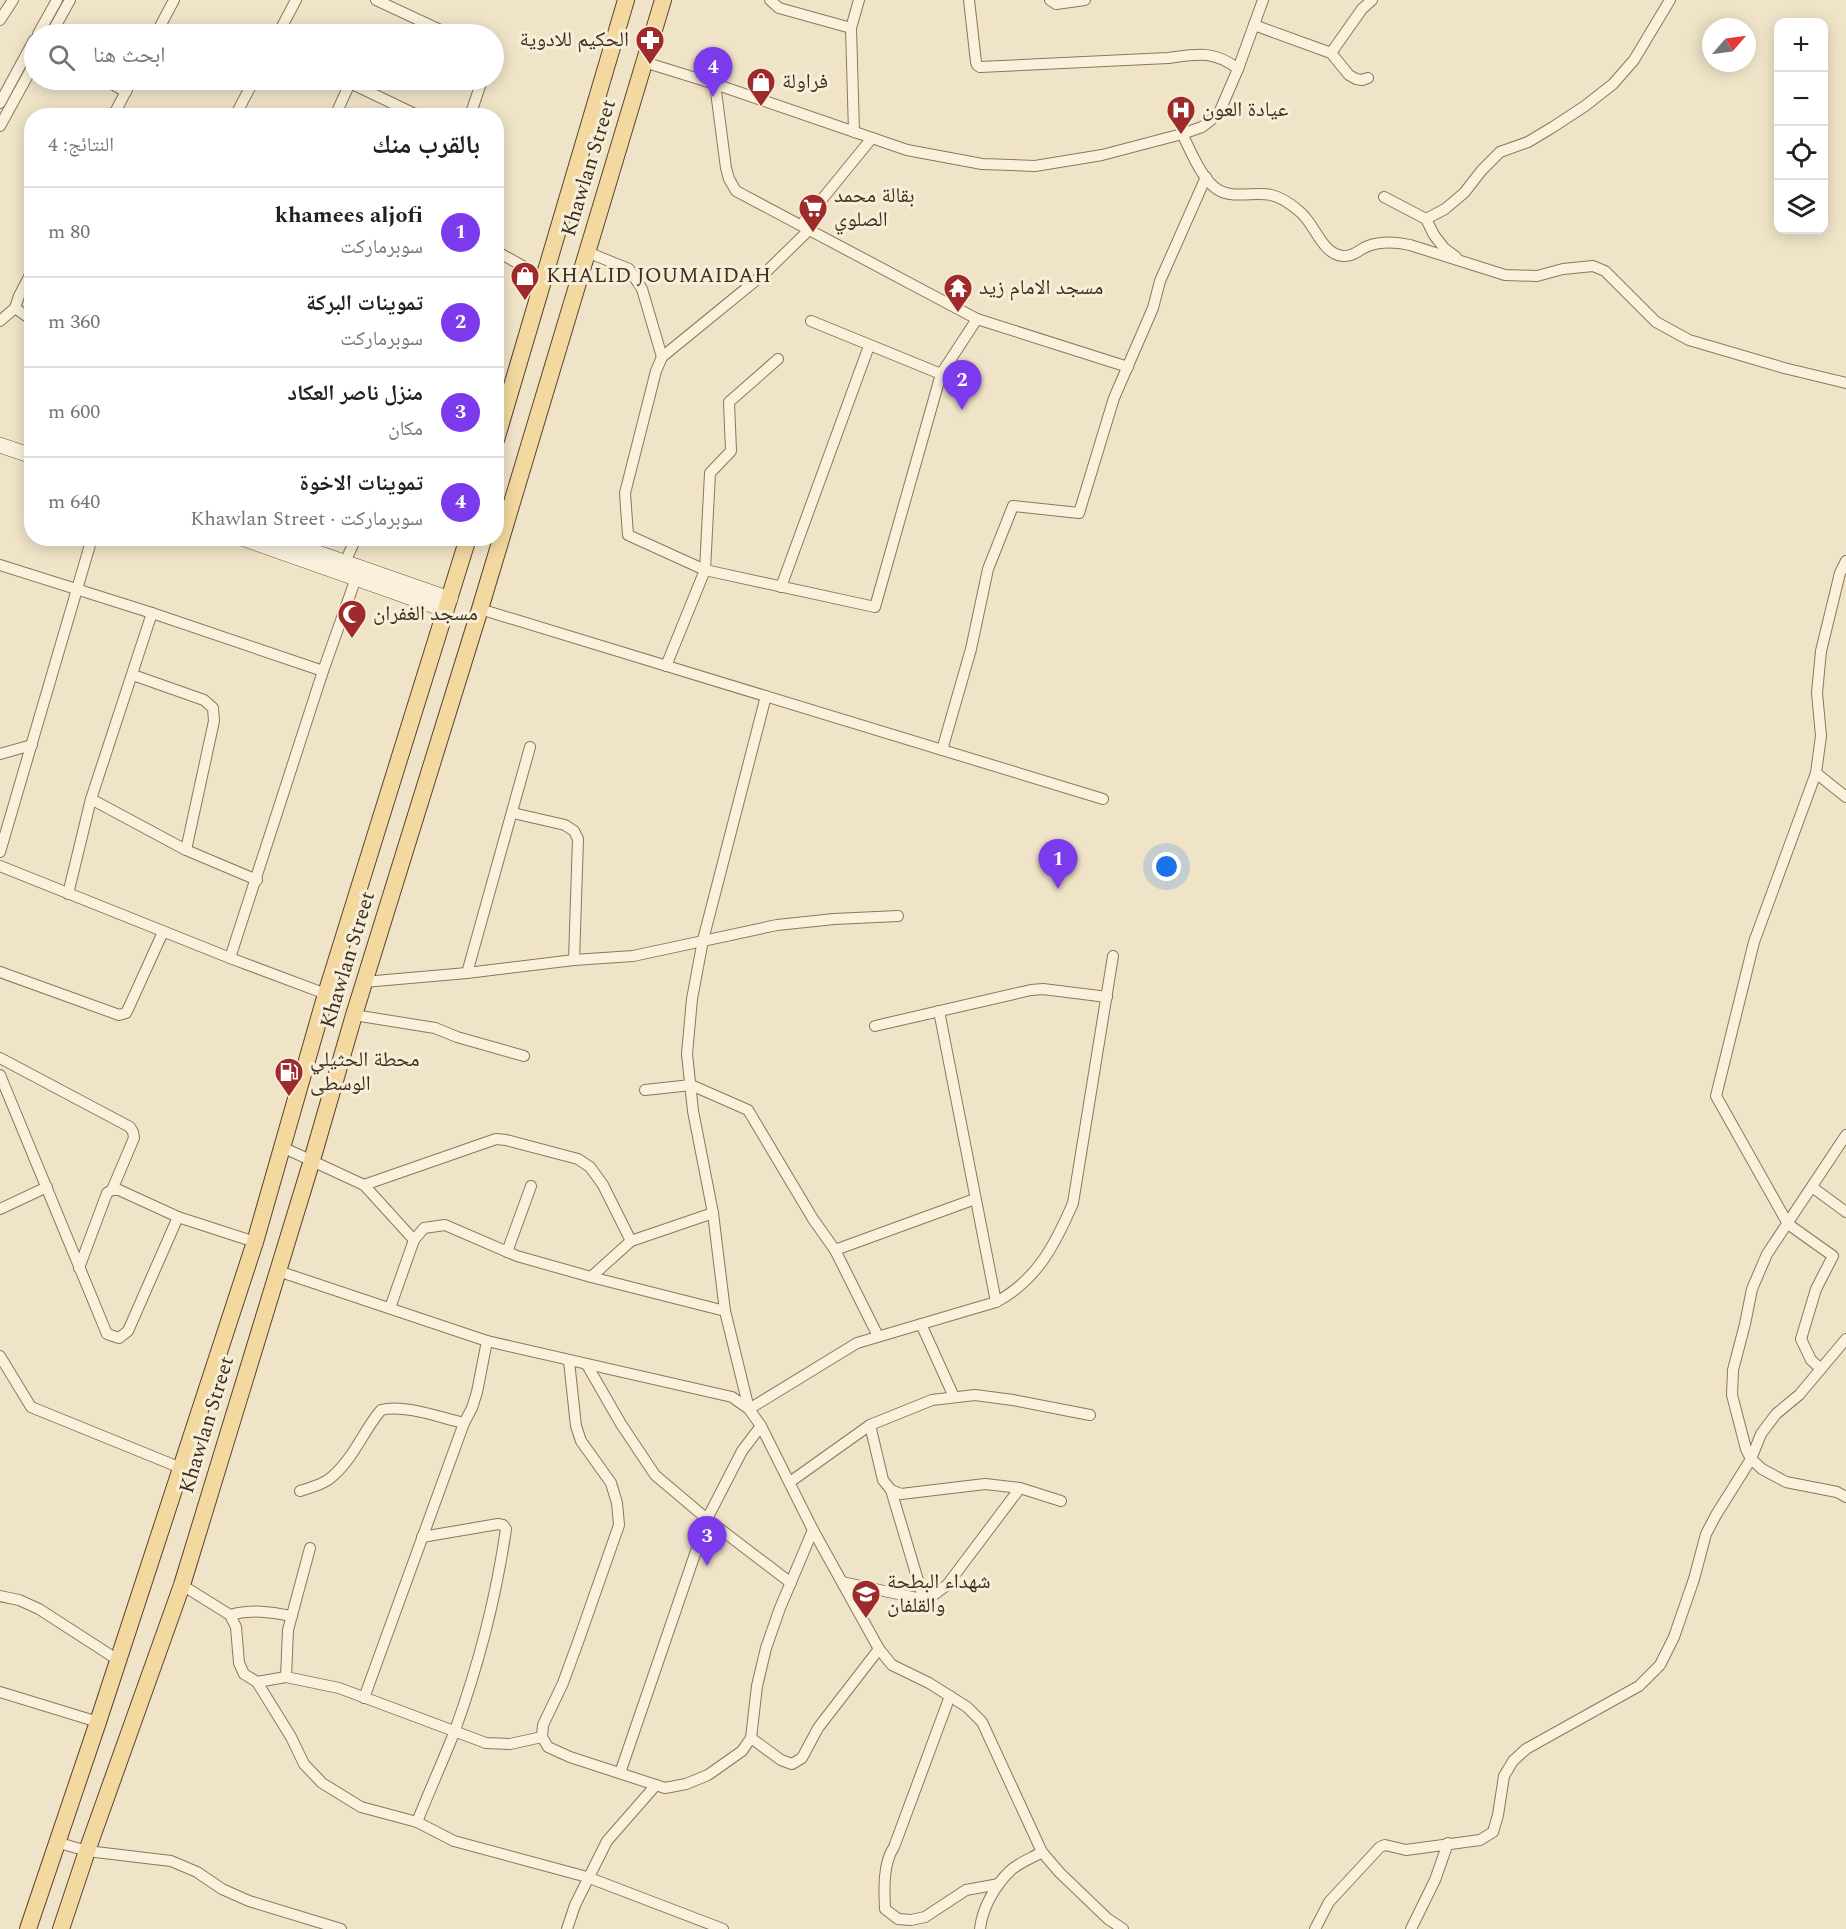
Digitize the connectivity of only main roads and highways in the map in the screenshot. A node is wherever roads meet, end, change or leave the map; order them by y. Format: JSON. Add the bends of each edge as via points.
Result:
{"nodes":[{"id":1,"x":626,"y":0,"type":"edge"},
{"id":2,"x":663,"y":0,"type":"edge"},
{"id":3,"x":504,"y":413,"type":"edge"},
{"id":4,"x":504,"y":529,"type":"edge"},
{"id":5,"x":466,"y":546,"type":"edge"},
{"id":6,"x":499,"y":546,"type":"edge"},
{"id":7,"x":27,"y":1929,"type":"edge"},
{"id":8,"x":61,"y":1929,"type":"edge"}],
"edges":[{"from":1,"to":3,"type":"main road","name":"Khawlan Street"},
{"from":2,"to":4,"type":"main road","name":"Khawlan Street"},
{"from":5,"to":7,"type":"main road","name":"Khawlan Street","via":[[326,994],[255,1242]]},
{"from":6,"to":8,"type":"main road","name":"Khawlan Street","via":[[182,1585]]}]}
